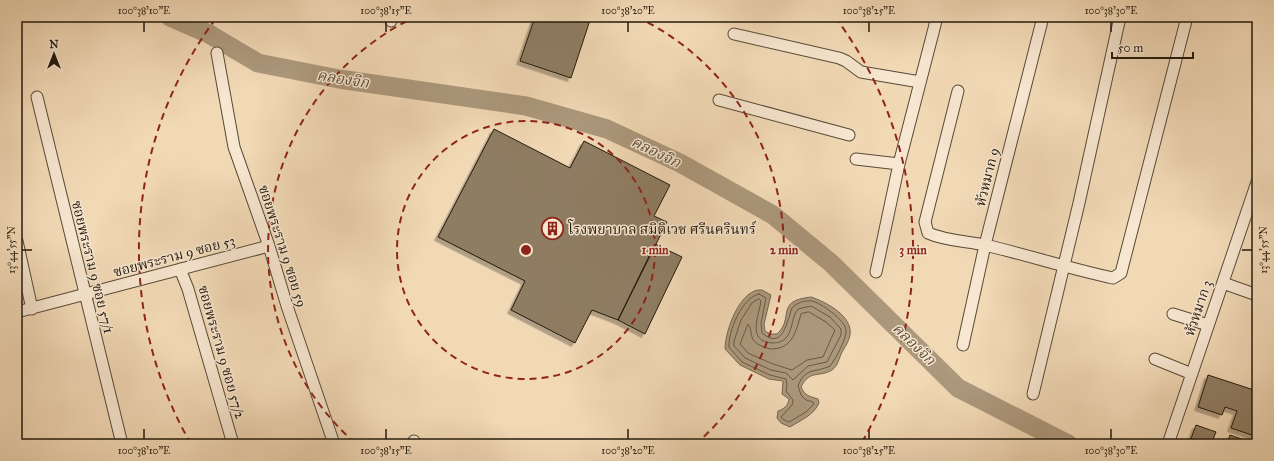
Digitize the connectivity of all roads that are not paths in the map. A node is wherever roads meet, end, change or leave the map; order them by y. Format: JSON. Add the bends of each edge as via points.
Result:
{"nodes":[{"id":1,"x":937,"y":17,"type":"edge"},
{"id":2,"x":1043,"y":17,"type":"edge"},
{"id":3,"x":1120,"y":17,"type":"edge"},
{"id":4,"x":1187,"y":17,"type":"edge"},
{"id":5,"x":734,"y":34,"type":"dead end"},
{"id":6,"x":217,"y":53,"type":"dead end"},
{"id":7,"x":920,"y":82,"type":"junction"},
{"id":8,"x":958,"y":91,"type":"dead end"},
{"id":9,"x":37,"y":97,"type":"dead end"},
{"id":10,"x":719,"y":100,"type":"dead end"},
{"id":11,"x":849,"y":135,"type":"dead end"},
{"id":12,"x":856,"y":159,"type":"dead end"},
{"id":13,"x":899,"y":164,"type":"junction"},
{"id":14,"x":1257,"y":182,"type":"edge"},
{"id":15,"x":17,"y":241,"type":"edge"},
{"id":16,"x":985,"y":245,"type":"junction"},
{"id":17,"x":269,"y":246,"type":"junction"},
{"id":18,"x":1064,"y":267,"type":"junction"},
{"id":19,"x":180,"y":269,"type":"junction"},
{"id":20,"x":876,"y":272,"type":"dead end"},
{"id":21,"x":1223,"y":283,"type":"junction"},
{"id":22,"x":84,"y":295,"type":"junction"},
{"id":23,"x":1257,"y":295,"type":"edge"},
{"id":24,"x":32,"y":309,"type":"junction"},
{"id":25,"x":17,"y":312,"type":"edge"},
{"id":26,"x":1173,"y":314,"type":"dead end"},
{"id":27,"x":1208,"y":325,"type":"junction"},
{"id":28,"x":963,"y":345,"type":"dead end"},
{"id":29,"x":1155,"y":359,"type":"dead end"},
{"id":30,"x":1192,"y":374,"type":"junction"},
{"id":31,"x":1033,"y":394,"type":"dead end"},
{"id":32,"x":122,"y":444,"type":"edge"},
{"id":33,"x":233,"y":444,"type":"edge"},
{"id":34,"x":334,"y":444,"type":"edge"},
{"id":35,"x":1168,"y":444,"type":"edge"}],
"edges":[{"from":1,"to":7,"type":"street"},
{"from":2,"to":16,"type":"street","name":"หัวหมาก 9"},
{"from":3,"to":18,"type":"street"},
{"from":4,"to":18,"type":"street","via":[[1120,273],[1113,278]]},
{"from":5,"to":7,"type":"street","via":[[839,58],[861,72]]},
{"from":6,"to":17,"type":"street","name":"ซอยพระราม 9 ซอย 59","via":[[234,147]]},
{"from":7,"to":13,"type":"street"},
{"from":8,"to":16,"type":"street","via":[[925,228],[928,233],[938,237]]},
{"from":9,"to":22,"type":"street","name":"ซอยพระราม 9 ซอย 57/1"},
{"from":10,"to":11,"type":"street"},
{"from":12,"to":13,"type":"street"},
{"from":13,"to":20,"type":"street"},
{"from":14,"to":21,"type":"street","name":"หัวหมาก 3"},
{"from":15,"to":24,"type":"street"},
{"from":16,"to":18,"type":"street"},
{"from":16,"to":28,"type":"street","name":"หัวหมาก 9"},
{"from":17,"to":19,"type":"street","name":"ซอยพระราม 9 ซอย 53"},
{"from":17,"to":34,"type":"street","name":"ซอยพระราม 9 ซอย 59"},
{"from":18,"to":31,"type":"street"},
{"from":19,"to":22,"type":"street","name":"ซอยพระราม 9 ซอย 53"},
{"from":19,"to":33,"type":"street","name":"ซอยพระราม 9 ซอย 57/2"},
{"from":21,"to":23,"type":"street"},
{"from":21,"to":27,"type":"street","name":"หัวหมาก 3"},
{"from":22,"to":24,"type":"street","name":"ซอยพระราม 9 ซอย 53"},
{"from":22,"to":32,"type":"street","name":"ซอยพระราม 9 ซอย 57/1"},
{"from":24,"to":25,"type":"street","name":"ซอยพระราม 9 ซอย 53"},
{"from":26,"to":27,"type":"street"},
{"from":27,"to":30,"type":"street","name":"หัวหมาก 3"},
{"from":29,"to":30,"type":"street"},
{"from":30,"to":35,"type":"street","name":"หัวหมาก 3"}]}
